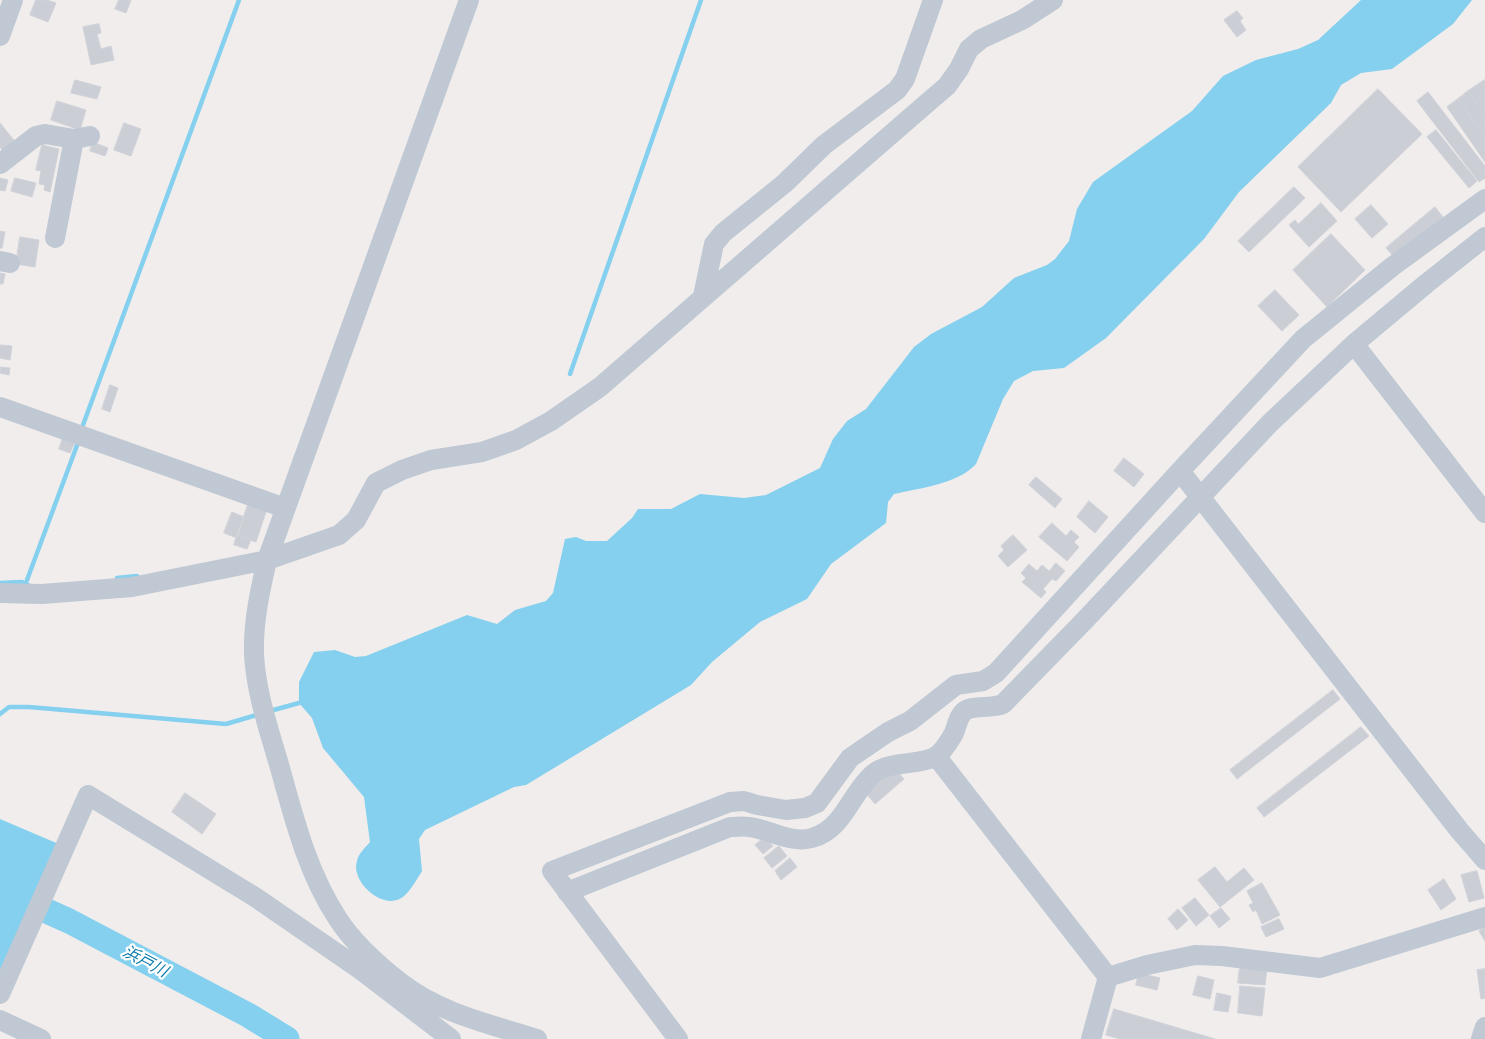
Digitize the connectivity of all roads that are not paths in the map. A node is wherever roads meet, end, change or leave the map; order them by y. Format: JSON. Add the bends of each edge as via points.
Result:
{"nodes":[{"id":1,"x":13,"y":0,"type":"edge"},
{"id":2,"x":470,"y":0,"type":"edge"},
{"id":3,"x":933,"y":0,"type":"edge"},
{"id":4,"x":1053,"y":0,"type":"edge"},
{"id":5,"x":0,"y":36,"type":"edge"},
{"id":6,"x":0,"y":164,"type":"edge"},
{"id":7,"x":1485,"y":199,"type":"edge"},
{"id":8,"x":1485,"y":237,"type":"edge"},
{"id":9,"x":55,"y":238,"type":"dead end"},
{"id":10,"x":703,"y":296,"type":"junction"},
{"id":11,"x":1354,"y":344,"type":"junction"},
{"id":12,"x":0,"y":407,"type":"edge"},
{"id":13,"x":1180,"y":471,"type":"junction"},
{"id":14,"x":1199,"y":498,"type":"junction"},
{"id":15,"x":285,"y":508,"type":"junction"},
{"id":16,"x":1485,"y":513,"type":"edge"},
{"id":17,"x":267,"y":560,"type":"junction"},
{"id":18,"x":0,"y":593,"type":"edge"},
{"id":19,"x":936,"y":756,"type":"junction"},
{"id":20,"x":1485,"y":860,"type":"edge"},
{"id":21,"x":567,"y":892,"type":"junction"},
{"id":22,"x":1485,"y":918,"type":"edge"},
{"id":23,"x":1108,"y":977,"type":"junction"},
{"id":24,"x":0,"y":994,"type":"edge"},
{"id":25,"x":0,"y":1020,"type":"edge"},
{"id":26,"x":1485,"y":1027,"type":"edge"},
{"id":27,"x":41,"y":1039,"type":"edge"},
{"id":28,"x":451,"y":1039,"type":"edge"},
{"id":29,"x":537,"y":1039,"type":"edge"},
{"id":30,"x":678,"y":1039,"type":"edge"},
{"id":31,"x":1091,"y":1039,"type":"edge"},
{"id":32,"x":1481,"y":1039,"type":"edge"}],
"edges":[{"from":1,"to":5,"type":"street"},
{"from":2,"to":15,"type":"street"},
{"from":3,"to":10,"type":"street","via":[[897,90],[824,144],[785,183],[723,233],[714,244]]},
{"from":4,"to":10,"type":"street","via":[[1022,20],[981,38],[969,49],[947,86]]},
{"from":6,"to":9,"type":"street","via":[[36,136],[82,138]]},
{"from":7,"to":13,"type":"street","via":[[1303,339]]},
{"from":8,"to":11,"type":"street"},
{"from":10,"to":17,"type":"street","via":[[600,387],[551,420],[516,440],[482,452],[431,460],[402,470],[376,483],[356,520],[339,535]]},
{"from":11,"to":14,"type":"street","via":[[1270,423]]},
{"from":11,"to":16,"type":"street"},
{"from":12,"to":15,"type":"street"},
{"from":13,"to":14,"type":"street"},
{"from":13,"to":21,"type":"street","via":[[996,672],[983,681],[956,684],[906,723],[850,758],[817,803],[786,810],[744,800],[730,802],[552,871]]},
{"from":14,"to":19,"type":"street","via":[[1003,704],[964,711],[954,733]]},
{"from":14,"to":20,"type":"street"},
{"from":15,"to":17,"type":"street"},
{"from":17,"to":18,"type":"street","via":[[132,587],[42,594]]},
{"from":17,"to":29,"type":"street","via":[[254,634],[258,693],[310,864],[328,904],[358,946],[402,984],[466,1018]]},
{"from":19,"to":21,"type":"street","via":[[875,773],[862,785],[833,828],[820,835],[796,839],[748,826],[730,827]]},
{"from":19,"to":23,"type":"street"},
{"from":21,"to":30,"type":"street"},
{"from":22,"to":23,"type":"street","via":[[1320,968],[1222,956],[1195,956],[1147,965]]},
{"from":23,"to":31,"type":"street"},
{"from":24,"to":28,"type":"street","via":[[88,795],[255,897],[361,970]]},
{"from":25,"to":27,"type":"street"},
{"from":26,"to":32,"type":"street"}]}
